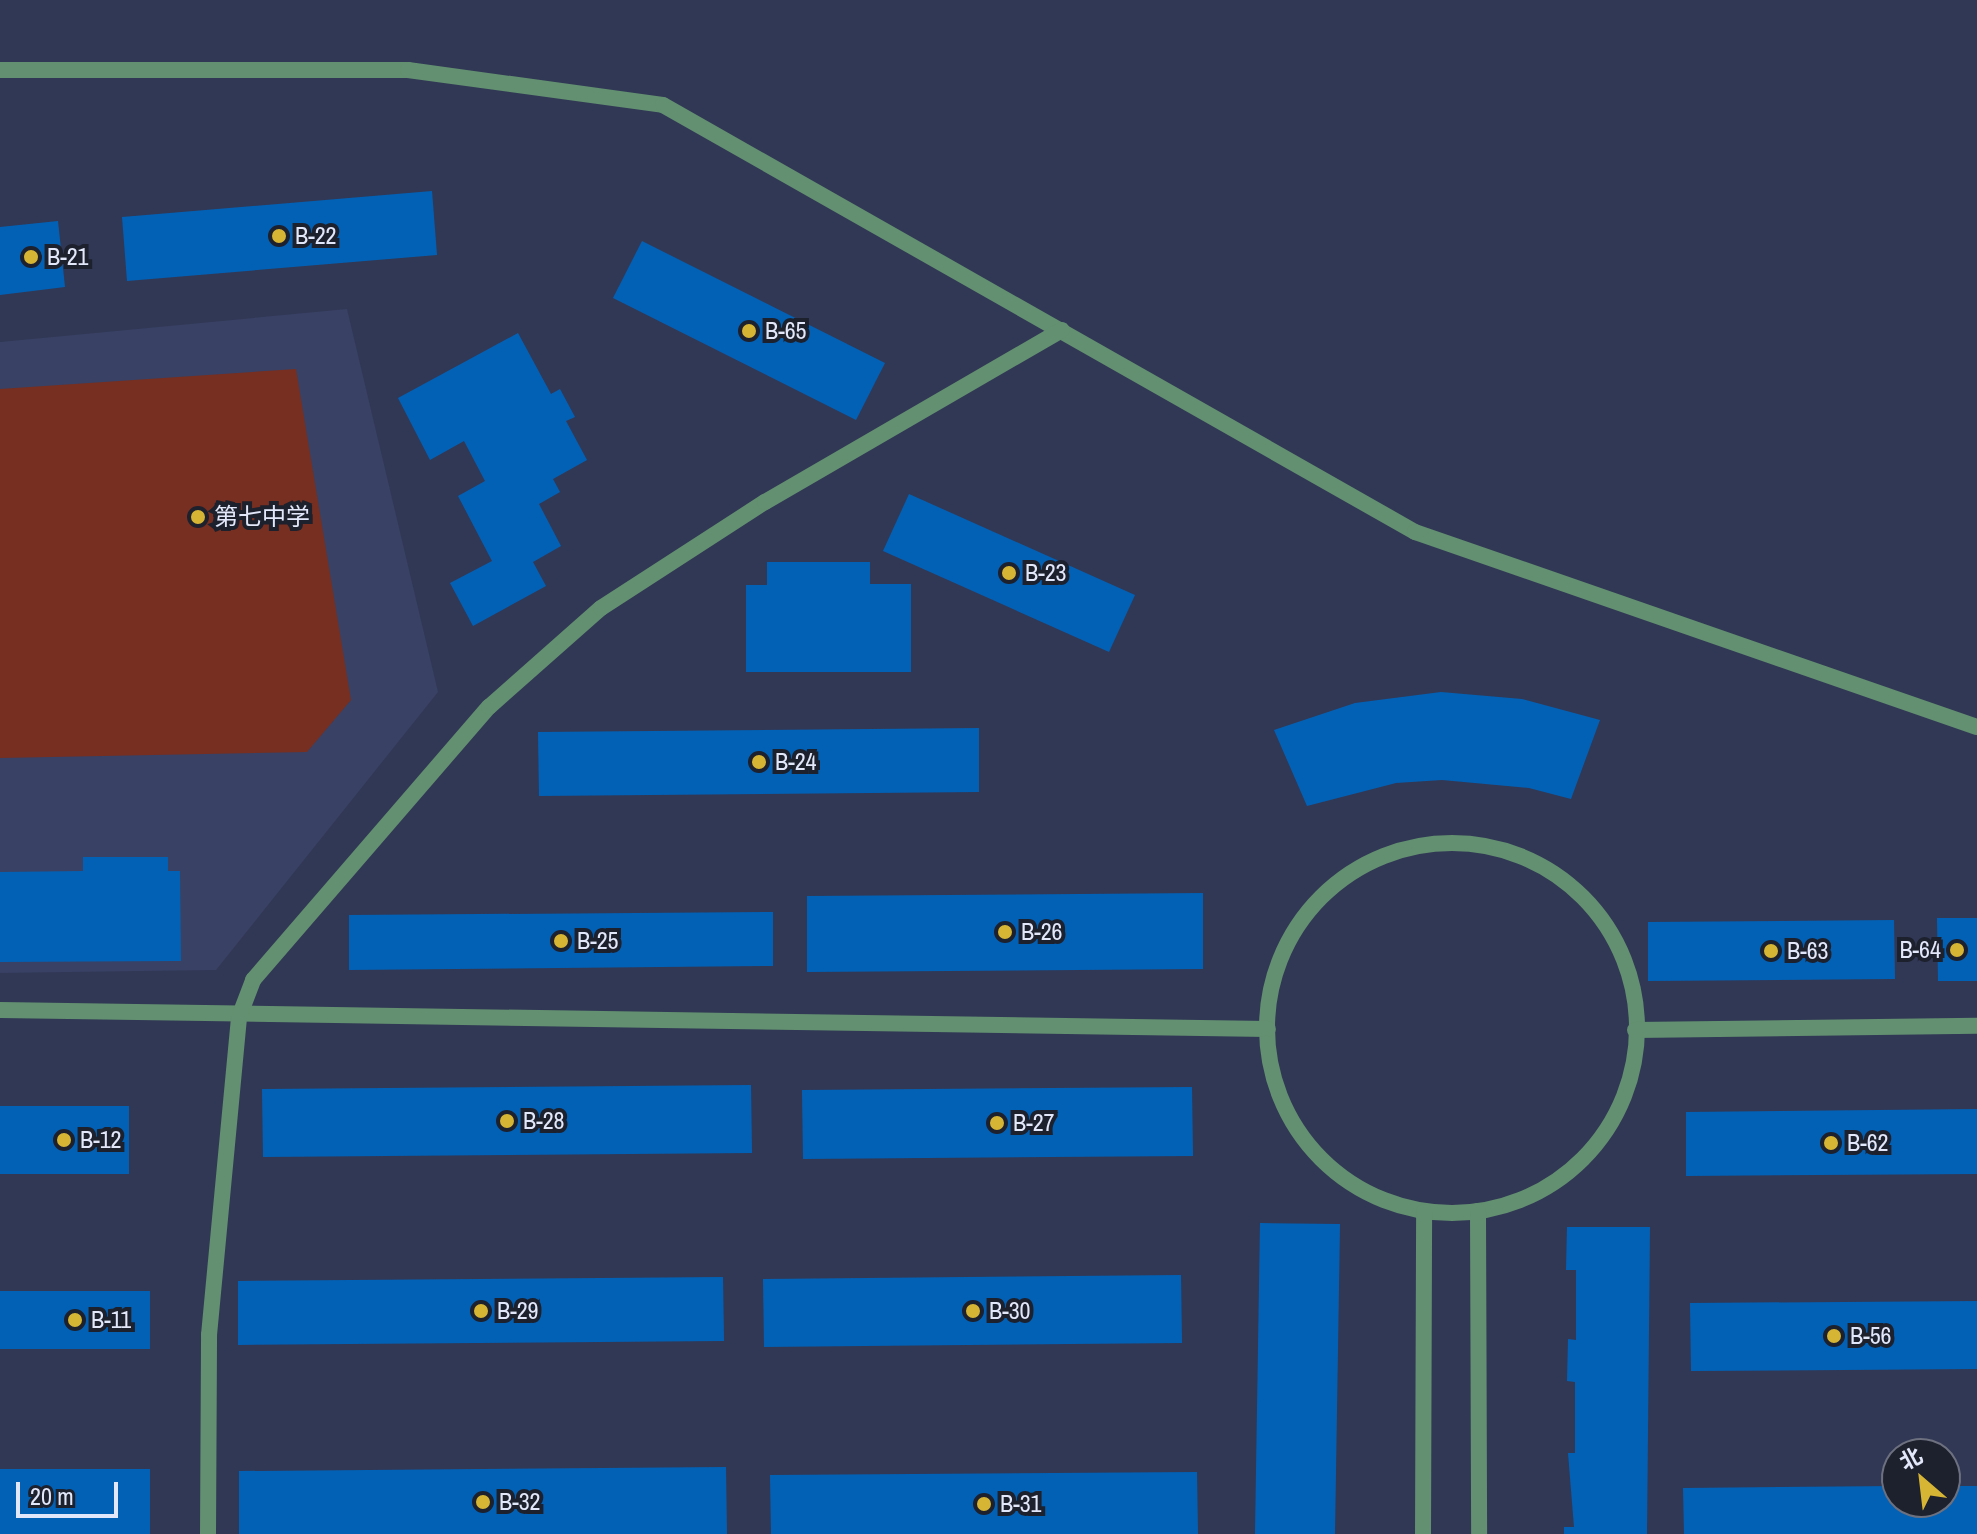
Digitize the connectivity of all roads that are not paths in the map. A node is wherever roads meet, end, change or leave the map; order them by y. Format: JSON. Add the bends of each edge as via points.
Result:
{"nodes":[{"id":1,"x":0,"y":70,"type":"edge"},
{"id":2,"x":1062,"y":330,"type":"junction"},
{"id":3,"x":1977,"y":727,"type":"edge"},
{"id":4,"x":0,"y":1010,"type":"edge"},
{"id":5,"x":239,"y":1017,"type":"junction"},
{"id":6,"x":1977,"y":1026,"type":"edge"},
{"id":7,"x":1268,"y":1029,"type":"junction"},
{"id":8,"x":1635,"y":1030,"type":"junction"},
{"id":9,"x":1478,"y":1211,"type":"junction"},
{"id":10,"x":1424,"y":1212,"type":"junction"},
{"id":11,"x":208,"y":1534,"type":"edge"},
{"id":12,"x":1423,"y":1534,"type":"edge"},
{"id":13,"x":1479,"y":1534,"type":"edge"}],
"edges":[{"from":1,"to":2,"type":"street","via":[[408,70],[663,105]]},
{"from":2,"to":3,"type":"street","via":[[1415,532]]},
{"from":2,"to":5,"type":"street","via":[[765,502],[601,608],[489,707],[253,980]]},
{"from":4,"to":5,"type":"street"},
{"from":5,"to":7,"type":"street"},
{"from":5,"to":11,"type":"street","via":[[209,1335]]},
{"from":6,"to":8,"type":"street"},
{"from":7,"to":8,"type":"street","via":[[1269,990],[1293,930],[1336,882],[1393,851],[1457,842],[1520,855],[1575,888],[1615,938],[1636,999]]},
{"from":7,"to":10,"type":"street","via":[[1267,1054],[1287,1115],[1327,1166],[1381,1200]]},
{"from":8,"to":9,"type":"street","via":[[1635,1063],[1611,1123],[1569,1172],[1513,1203]]},
{"from":9,"to":10,"type":"street"},
{"from":9,"to":13,"type":"street"},
{"from":10,"to":12,"type":"street"}]}
